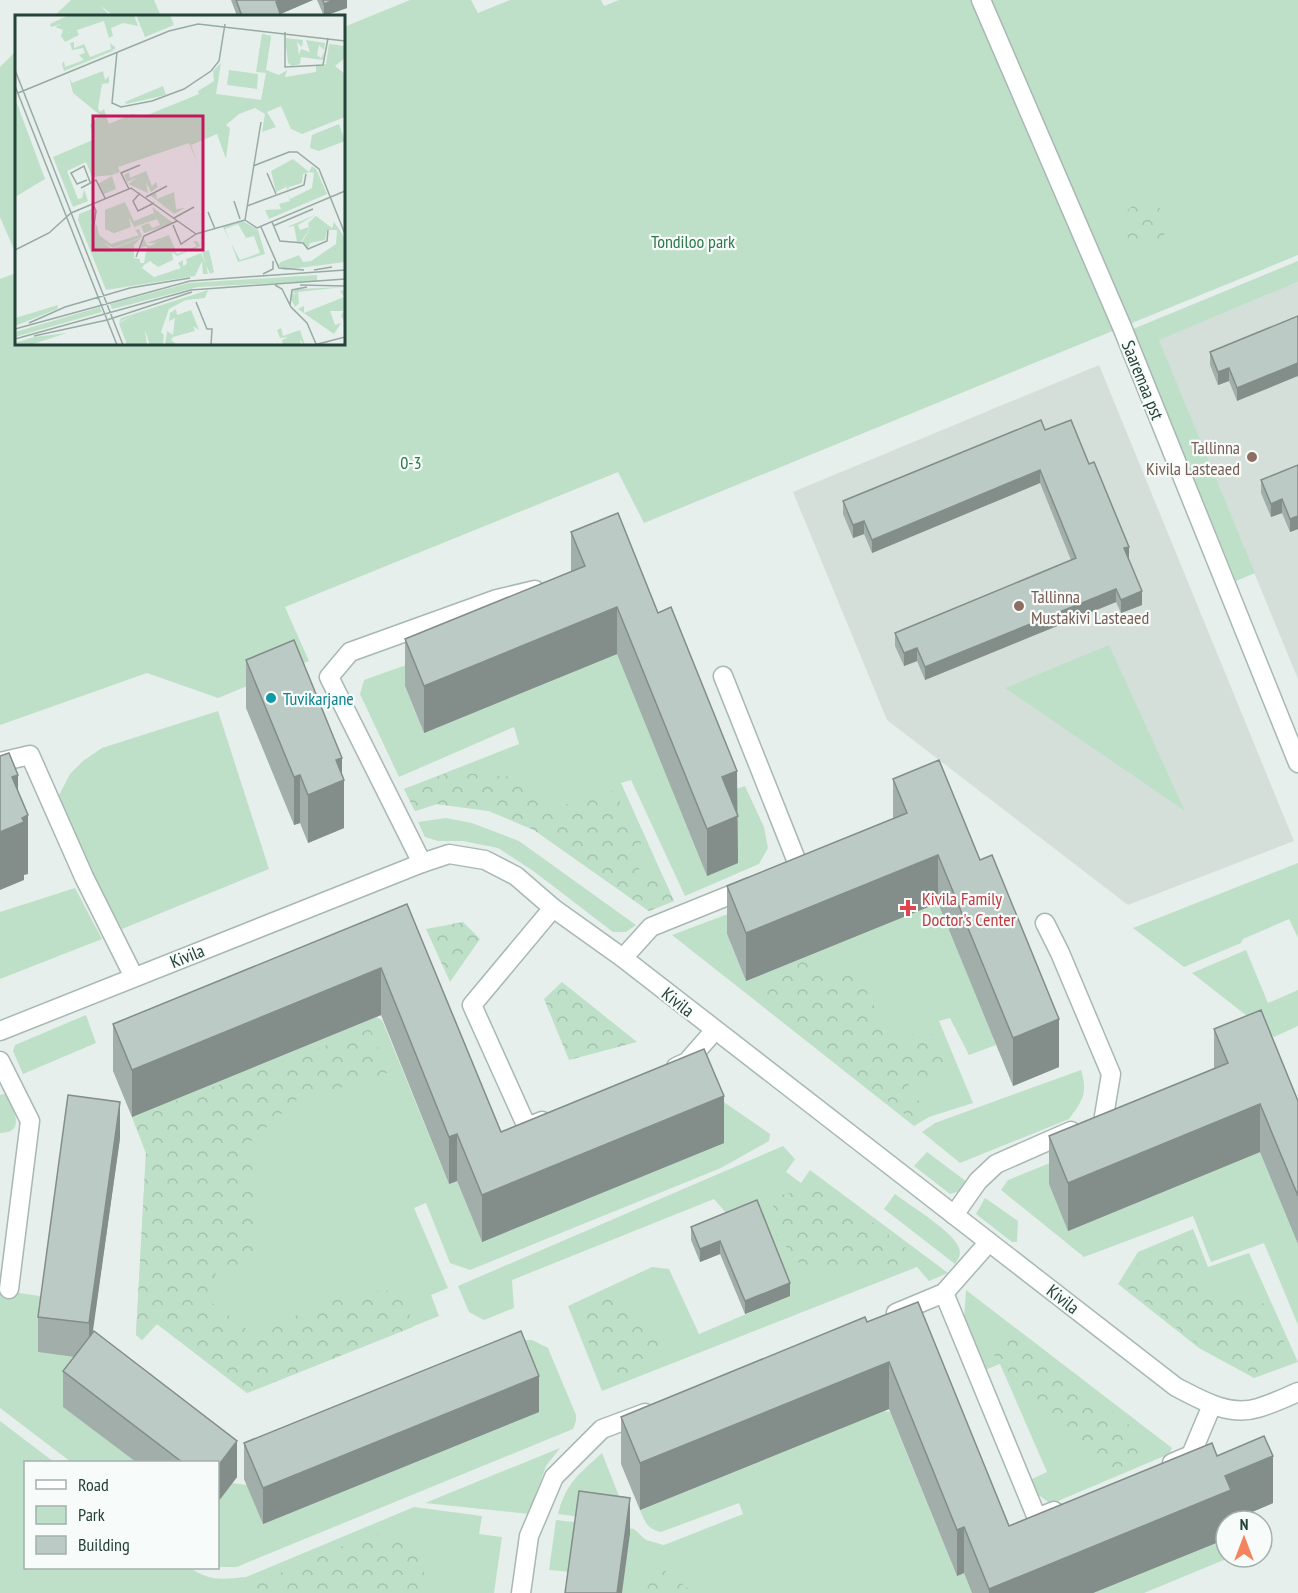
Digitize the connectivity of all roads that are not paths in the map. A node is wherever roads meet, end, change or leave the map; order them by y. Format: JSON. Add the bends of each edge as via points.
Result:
{"nodes":[{"id":1,"x":981,"y":0,"type":"edge"},
{"id":2,"x":551,"y":586,"type":"edge"},
{"id":3,"x":723,"y":676,"type":"dead end"},
{"id":4,"x":0,"y":762,"type":"edge"},
{"id":5,"x":1298,"y":763,"type":"edge"},
{"id":6,"x":422,"y":863,"type":"junction"},
{"id":7,"x":553,"y":908,"type":"junction"},
{"id":8,"x":1045,"y":923,"type":"dead end"},
{"id":9,"x":623,"y":958,"type":"junction"},
{"id":10,"x":134,"y":977,"type":"junction"},
{"id":11,"x":715,"y":1030,"type":"junction"},
{"id":12,"x":0,"y":1032,"type":"edge"},
{"id":13,"x":0,"y":1061,"type":"edge"},
{"id":14,"x":655,"y":1075,"type":"edge"},
{"id":15,"x":1124,"y":1108,"type":"edge"},
{"id":16,"x":559,"y":1114,"type":"edge"},
{"id":17,"x":1104,"y":1116,"type":"junction"},
{"id":18,"x":954,"y":1215,"type":"junction"},
{"id":19,"x":989,"y":1242,"type":"junction"},
{"id":20,"x":9,"y":1290,"type":"dead end"},
{"id":21,"x":944,"y":1293,"type":"junction"},
{"id":22,"x":878,"y":1320,"type":"edge"},
{"id":23,"x":1298,"y":1392,"type":"edge"},
{"id":24,"x":1212,"y":1405,"type":"junction"},
{"id":25,"x":657,"y":1408,"type":"edge"},
{"id":26,"x":1158,"y":1469,"type":"edge"},
{"id":27,"x":1070,"y":1504,"type":"edge"},
{"id":28,"x":521,"y":1593,"type":"edge"}],
"edges":[{"from":1,"to":5,"type":"street","name":"Saaremaa pst","via":[[1122,327]]},
{"from":2,"to":6,"type":"street","via":[[497,599],[350,652],[329,677]]},
{"from":3,"to":9,"type":"street","via":[[805,865],[651,927]]},
{"from":4,"to":10,"type":"street","via":[[30,755]]},
{"from":6,"to":7,"type":"street","name":"Kivila","via":[[450,854],[485,860],[516,876]]},
{"from":6,"to":10,"type":"street","name":"Kivila"},
{"from":7,"to":9,"type":"street","name":"Kivila"},
{"from":7,"to":16,"type":"street","via":[[472,1005],[527,1127]]},
{"from":8,"to":17,"type":"street","via":[[1111,1074]]},
{"from":9,"to":11,"type":"street","name":"Kivila"},
{"from":10,"to":12,"type":"street","name":"Kivila"},
{"from":11,"to":14,"type":"street","via":[[687,1062]]},
{"from":11,"to":18,"type":"street","name":"Kivila"},
{"from":13,"to":20,"type":"street","via":[[30,1121]]},
{"from":15,"to":17,"type":"street"},
{"from":17,"to":18,"type":"street","via":[[996,1164],[978,1181]]},
{"from":18,"to":19,"type":"street","name":"Kivila"},
{"from":19,"to":21,"type":"street"},
{"from":19,"to":24,"type":"street","name":"Kivila","via":[[1176,1387]]},
{"from":21,"to":22,"type":"street"},
{"from":21,"to":27,"type":"street","via":[[1037,1518]]},
{"from":23,"to":24,"type":"street","name":"Kivila","via":[[1256,1409],[1232,1410]]},
{"from":24,"to":26,"type":"street","via":[[1191,1455]]},
{"from":25,"to":28,"type":"street","via":[[602,1429],[555,1477],[529,1536]]}]}
